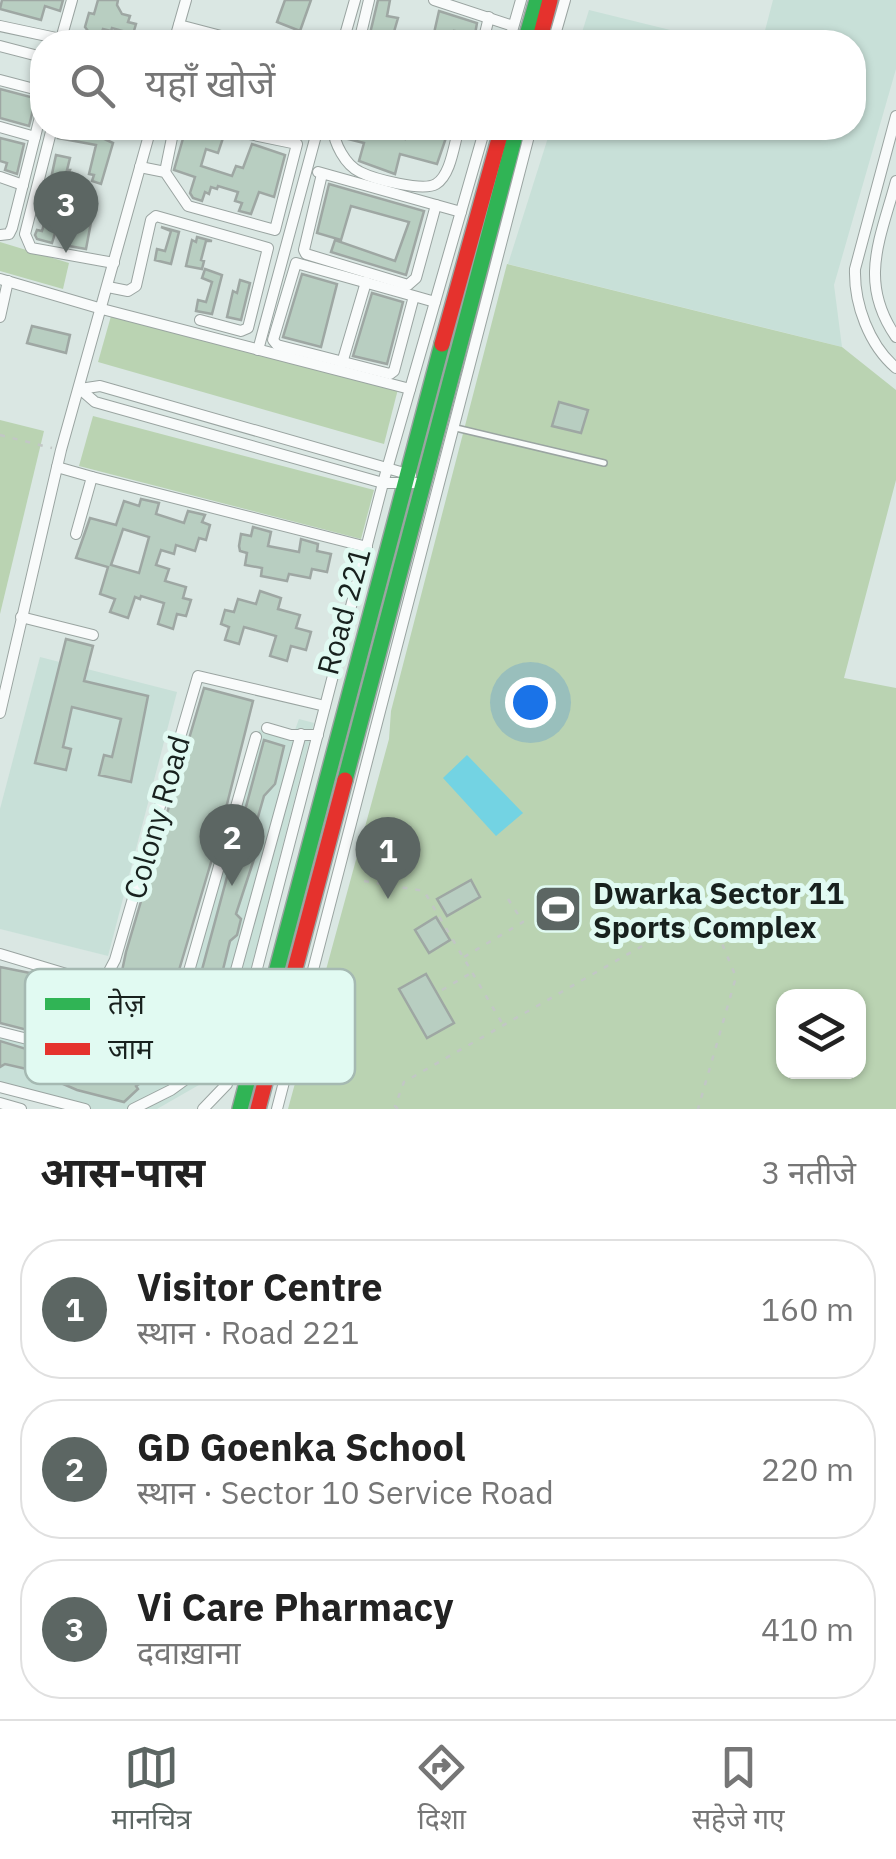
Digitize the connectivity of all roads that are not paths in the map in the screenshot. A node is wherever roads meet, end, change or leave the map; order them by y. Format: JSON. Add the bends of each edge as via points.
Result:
{"nodes":[{"id":1,"x":72,"y":0,"type":"edge"},
{"id":2,"x":186,"y":0,"type":"edge"},
{"id":3,"x":355,"y":0,"type":"edge"},
{"id":4,"x":369,"y":0,"type":"edge"},
{"id":5,"x":434,"y":0,"type":"edge"},
{"id":6,"x":520,"y":0,"type":"edge"},
{"id":7,"x":537,"y":0,"type":"edge"},
{"id":8,"x":550,"y":0,"type":"edge"},
{"id":9,"x":564,"y":0,"type":"edge"},
{"id":10,"x":489,"y":17,"type":"junction"},
{"id":11,"x":179,"y":24,"type":"junction"},
{"id":12,"x":0,"y":26,"type":"edge"},
{"id":13,"x":514,"y":26,"type":"junction"},
{"id":14,"x":64,"y":30,"type":"edge"},
{"id":15,"x":177,"y":30,"type":"edge"},
{"id":16,"x":201,"y":30,"type":"edge"},
{"id":17,"x":346,"y":30,"type":"edge"},
{"id":18,"x":362,"y":30,"type":"edge"},
{"id":19,"x":486,"y":30,"type":"edge"},
{"id":20,"x":513,"y":30,"type":"edge"},
{"id":21,"x":528,"y":30,"type":"edge"},
{"id":22,"x":542,"y":30,"type":"edge"},
{"id":23,"x":556,"y":30,"type":"edge"},
{"id":24,"x":30,"y":32,"type":"edge"},
{"id":25,"x":0,"y":46,"type":"edge"},
{"id":26,"x":30,"y":54,"type":"edge"},
{"id":27,"x":0,"y":80,"type":"edge"},
{"id":28,"x":30,"y":89,"type":"edge"},
{"id":29,"x":896,"y":116,"type":"edge"},
{"id":30,"x":0,"y":127,"type":"edge"},
{"id":31,"x":30,"y":136,"type":"edge"},
{"id":32,"x":34,"y":140,"type":"edge"},
{"id":33,"x":49,"y":140,"type":"edge"},
{"id":34,"x":148,"y":140,"type":"edge"},
{"id":35,"x":172,"y":140,"type":"edge"},
{"id":36,"x":278,"y":140,"type":"edge"},
{"id":37,"x":315,"y":140,"type":"edge"},
{"id":38,"x":335,"y":140,"type":"edge"},
{"id":39,"x":454,"y":140,"type":"edge"},
{"id":40,"x":478,"y":140,"type":"edge"},
{"id":41,"x":499,"y":140,"type":"edge"},
{"id":42,"x":513,"y":140,"type":"edge"},
{"id":43,"x":528,"y":140,"type":"edge"},
{"id":44,"x":140,"y":167,"type":"junction"},
{"id":45,"x":307,"y":170,"type":"junction"},
{"id":46,"x":165,"y":172,"type":"junction"},
{"id":47,"x":322,"y":174,"type":"junction"},
{"id":48,"x":0,"y":177,"type":"edge"},
{"id":49,"x":896,"y":181,"type":"edge"},
{"id":50,"x":23,"y":185,"type":"junction"},
{"id":51,"x":436,"y":205,"type":"junction"},
{"id":52,"x":461,"y":212,"type":"junction"},
{"id":53,"x":0,"y":234,"type":"edge"},
{"id":54,"x":282,"y":260,"type":"junction"},
{"id":55,"x":114,"y":263,"type":"junction"},
{"id":56,"x":296,"y":263,"type":"junction"},
{"id":57,"x":4,"y":280,"type":"edge"},
{"id":58,"x":366,"y":282,"type":"junction"},
{"id":59,"x":108,"y":287,"type":"junction"},
{"id":60,"x":414,"y":296,"type":"junction"},
{"id":61,"x":435,"y":302,"type":"junction"},
{"id":62,"x":102,"y":309,"type":"junction"},
{"id":63,"x":0,"y":317,"type":"edge"},
{"id":64,"x":200,"y":320,"type":"dead end"},
{"id":65,"x":896,"y":337,"type":"edge"},
{"id":66,"x":258,"y":350,"type":"junction"},
{"id":67,"x":342,"y":363,"type":"junction"},
{"id":68,"x":896,"y":368,"type":"edge"},
{"id":69,"x":80,"y":389,"type":"junction"},
{"id":70,"x":410,"y":389,"type":"junction"},
{"id":71,"x":454,"y":427,"type":"junction"},
{"id":72,"x":604,"y":464,"type":"dead end"},
{"id":73,"x":388,"y":466,"type":"junction"},
{"id":74,"x":57,"y":467,"type":"junction"},
{"id":75,"x":92,"y":477,"type":"junction"},
{"id":76,"x":406,"y":479,"type":"junction"},
{"id":77,"x":383,"y":483,"type":"junction"},
{"id":78,"x":422,"y":483,"type":"junction"},
{"id":79,"x":76,"y":534,"type":"dead end"},
{"id":80,"x":367,"y":547,"type":"junction"},
{"id":81,"x":21,"y":617,"type":"junction"},
{"id":82,"x":93,"y":635,"type":"dead end"},
{"id":83,"x":325,"y":706,"type":"junction"},
{"id":84,"x":0,"y":714,"type":"edge"},
{"id":85,"x":267,"y":728,"type":"dead end"},
{"id":86,"x":300,"y":734,"type":"junction"},
{"id":87,"x":318,"y":735,"type":"junction"},
{"id":88,"x":256,"y":737,"type":"dead end"},
{"id":89,"x":312,"y":904,"type":"junction"},
{"id":90,"x":329,"y":909,"type":"junction"},
{"id":91,"x":264,"y":942,"type":"junction"},
{"id":92,"x":283,"y":947,"type":"junction"},
{"id":93,"x":0,"y":954,"type":"edge"},
{"id":94,"x":50,"y":969,"type":"edge"},
{"id":95,"x":110,"y":969,"type":"edge"},
{"id":96,"x":190,"y":969,"type":"edge"},
{"id":97,"x":236,"y":969,"type":"edge"},
{"id":98,"x":257,"y":969,"type":"edge"},
{"id":99,"x":277,"y":969,"type":"edge"},
{"id":100,"x":295,"y":969,"type":"edge"},
{"id":101,"x":313,"y":969,"type":"edge"},
{"id":102,"x":0,"y":1032,"type":"edge"},
{"id":103,"x":25,"y":1038,"type":"edge"},
{"id":104,"x":179,"y":1084,"type":"edge"},
{"id":105,"x":227,"y":1084,"type":"edge"},
{"id":106,"x":247,"y":1084,"type":"joint"},
{"id":107,"x":265,"y":1084,"type":"edge"},
{"id":108,"x":284,"y":1084,"type":"edge"},
{"id":109,"x":0,"y":1087,"type":"edge"},
{"id":110,"x":0,"y":1103,"type":"edge"},
{"id":111,"x":21,"y":1109,"type":"edge"},
{"id":112,"x":85,"y":1109,"type":"edge"},
{"id":113,"x":132,"y":1109,"type":"edge"},
{"id":114,"x":203,"y":1109,"type":"edge"},
{"id":115,"x":226,"y":1109,"type":"edge"},
{"id":116,"x":240,"y":1109,"type":"edge"},
{"id":117,"x":258,"y":1109,"type":"edge"},
{"id":118,"x":277,"y":1109,"type":"edge"}],
"edges":[{"from":1,"to":14,"type":"street"},
{"from":2,"to":11,"type":"street"},
{"from":3,"to":17,"type":"street"},
{"from":4,"to":18,"type":"street"},
{"from":5,"to":10,"type":"street"},
{"from":6,"to":13,"type":"street"},
{"from":7,"to":21,"type":"main road"},
{"from":8,"to":22,"type":"main road"},
{"from":9,"to":23,"type":"street"},
{"from":10,"to":13,"type":"street"},
{"from":10,"to":19,"type":"street"},
{"from":11,"to":15,"type":"street"},
{"from":11,"to":16,"type":"street"},
{"from":12,"to":24,"type":"street"},
{"from":13,"to":20,"type":"street"},
{"from":25,"to":26,"type":"street"},
{"from":27,"to":28,"type":"street"},
{"from":29,"to":68,"type":"street","via":[[855,284],[864,320]]},
{"from":30,"to":31,"type":"street"},
{"from":32,"to":50,"type":"street"},
{"from":33,"to":55,"type":"street","via":[[25,234],[31,248]]},
{"from":34,"to":44,"type":"street"},
{"from":35,"to":46,"type":"street"},
{"from":36,"to":46,"type":"street","via":[[297,144],[275,230],[188,206]]},
{"from":37,"to":45,"type":"street"},
{"from":38,"to":39,"type":"street","via":[[358,172],[422,189],[439,183]]},
{"from":40,"to":52,"type":"street"},
{"from":41,"to":76,"type":"main road","name":"Road 221"},
{"from":42,"to":78,"type":"main road","name":"Road 221"},
{"from":43,"to":71,"type":"street"},
{"from":44,"to":46,"type":"street"},
{"from":44,"to":55,"type":"street"},
{"from":45,"to":47,"type":"street"},
{"from":45,"to":54,"type":"street"},
{"from":47,"to":51,"type":"street"},
{"from":47,"to":51,"type":"street","via":[[306,254],[375,276],[413,282]]},
{"from":48,"to":50,"type":"street"},
{"from":49,"to":65,"type":"street","via":[[873,271],[882,316]]},
{"from":50,"to":53,"type":"street","via":[[12,228]]},
{"from":51,"to":52,"type":"street"},
{"from":52,"to":61,"type":"street"},
{"from":54,"to":56,"type":"street"},
{"from":54,"to":66,"type":"street"},
{"from":55,"to":59,"type":"street"},
{"from":56,"to":58,"type":"street"},
{"from":56,"to":67,"type":"street","via":[[273,340]]},
{"from":57,"to":62,"type":"street"},
{"from":57,"to":63,"type":"street"},
{"from":58,"to":60,"type":"street"},
{"from":58,"to":67,"type":"street"},
{"from":59,"to":62,"type":"street"},
{"from":59,"to":64,"type":"street","via":[[136,286],[156,216],[268,248],[248,328]]},
{"from":60,"to":61,"type":"street"},
{"from":60,"to":67,"type":"street","via":[[394,371],[386,375]]},
{"from":61,"to":70,"type":"street"},
{"from":62,"to":66,"type":"street"},
{"from":62,"to":69,"type":"street"},
{"from":66,"to":70,"type":"street"},
{"from":69,"to":73,"type":"street","via":[[100,386]]},
{"from":69,"to":74,"type":"street"},
{"from":69,"to":77,"type":"street","via":[[95,402]]},
{"from":70,"to":73,"type":"street"},
{"from":71,"to":72,"type":"lane"},
{"from":71,"to":90,"type":"street"},
{"from":73,"to":76,"type":"street"},
{"from":73,"to":77,"type":"street"},
{"from":74,"to":75,"type":"street"},
{"from":74,"to":81,"type":"street"},
{"from":75,"to":79,"type":"street"},
{"from":75,"to":80,"type":"street"},
{"from":76,"to":77,"type":"street"},
{"from":76,"to":78,"type":"street"},
{"from":76,"to":92,"type":"main road","name":"Road 221"},
{"from":77,"to":80,"type":"street"},
{"from":78,"to":89,"type":"main road","name":"Road 221"},
{"from":80,"to":83,"type":"street"},
{"from":81,"to":82,"type":"street"},
{"from":81,"to":84,"type":"street"},
{"from":83,"to":87,"type":"street"},
{"from":83,"to":95,"type":"street","name":"Colony Road","via":[[198,676]]},
{"from":85,"to":86,"type":"street"},
{"from":86,"to":87,"type":"street"},
{"from":86,"to":97,"type":"street"},
{"from":87,"to":91,"type":"street"},
{"from":88,"to":96,"type":"street"},
{"from":89,"to":90,"type":"main road"},
{"from":89,"to":100,"type":"main road","name":"Road 221"},
{"from":90,"to":101,"type":"street"},
{"from":91,"to":92,"type":"main road"},
{"from":91,"to":98,"type":"street"},
{"from":92,"to":99,"type":"main road","name":"Road 221"},
{"from":93,"to":94,"type":"street","name":"Colony Road"},
{"from":102,"to":103,"type":"street"},
{"from":104,"to":113,"type":"street"},
{"from":105,"to":114,"type":"street"},
{"from":106,"to":115,"type":"main road"},
{"from":106,"to":116,"type":"main road","name":"Road 221"},
{"from":107,"to":117,"type":"main road","name":"Road 221"},
{"from":108,"to":118,"type":"street"},
{"from":109,"to":112,"type":"street"},
{"from":110,"to":111,"type":"street"}]}
